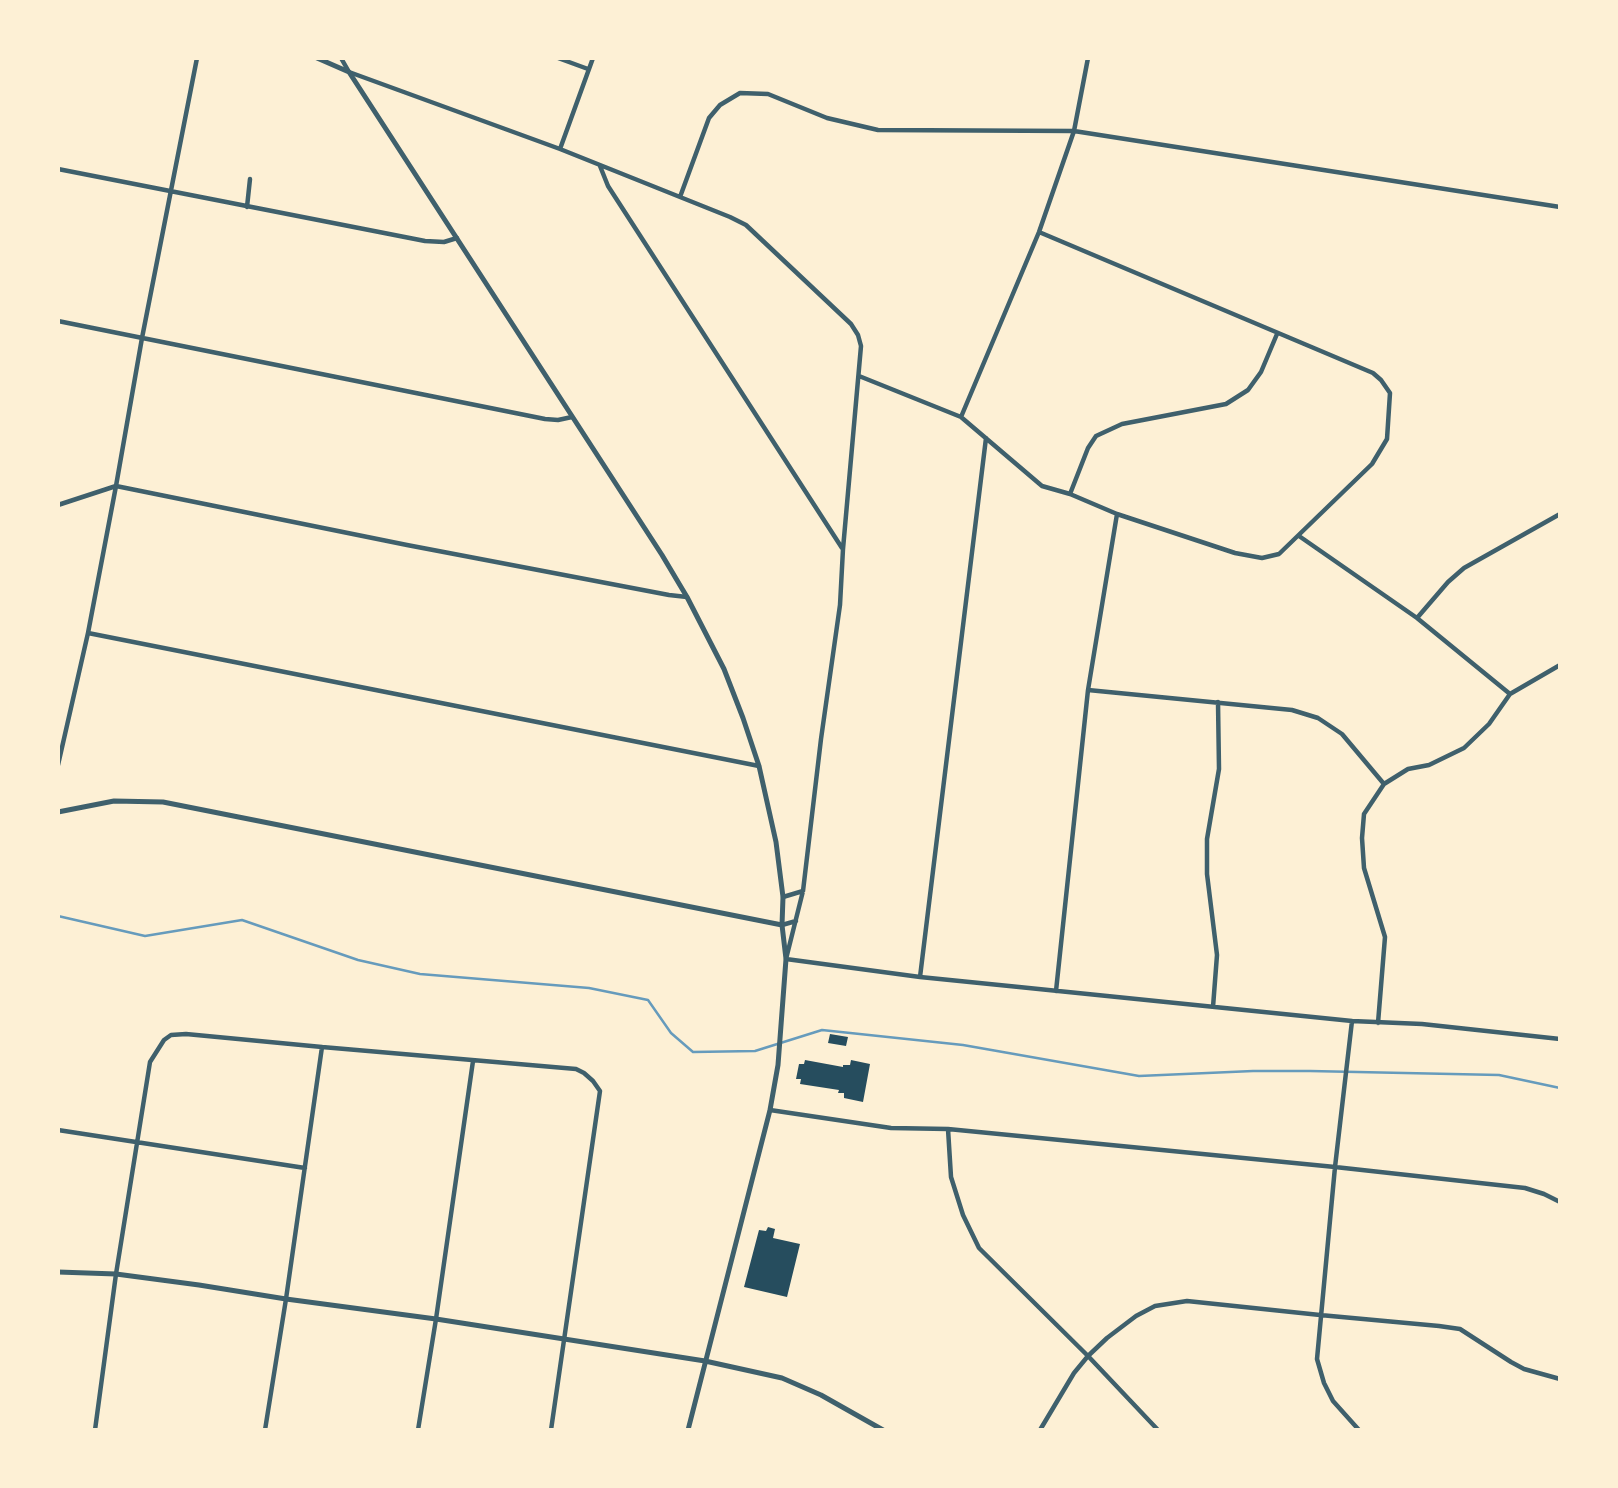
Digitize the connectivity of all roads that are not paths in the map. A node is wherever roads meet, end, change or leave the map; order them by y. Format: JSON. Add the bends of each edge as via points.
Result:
{"nodes":[{"id":1,"x":197,"y":58,"type":"edge"},
{"id":2,"x":317,"y":58,"type":"edge"},
{"id":3,"x":341,"y":58,"type":"edge"},
{"id":4,"x":558,"y":58,"type":"edge"},
{"id":5,"x":593,"y":58,"type":"edge"},
{"id":6,"x":1088,"y":58,"type":"edge"},
{"id":7,"x":588,"y":69,"type":"junction"},
{"id":8,"x":349,"y":72,"type":"junction"},
{"id":9,"x":1074,"y":131,"type":"junction"},
{"id":10,"x":560,"y":149,"type":"junction"},
{"id":11,"x":599,"y":165,"type":"junction"},
{"id":12,"x":58,"y":169,"type":"edge"},
{"id":13,"x":250,"y":179,"type":"dead end"},
{"id":14,"x":171,"y":191,"type":"junction"},
{"id":15,"x":680,"y":197,"type":"junction"},
{"id":16,"x":247,"y":207,"type":"junction"},
{"id":17,"x":1560,"y":207,"type":"edge"},
{"id":18,"x":1039,"y":232,"type":"junction"},
{"id":19,"x":457,"y":238,"type":"junction"},
{"id":20,"x":58,"y":321,"type":"edge"},
{"id":21,"x":1276,"y":334,"type":"junction"},
{"id":22,"x":142,"y":338,"type":"junction"},
{"id":23,"x":859,"y":376,"type":"junction"},
{"id":24,"x":572,"y":417,"type":"junction"},
{"id":25,"x":961,"y":417,"type":"junction"},
{"id":26,"x":986,"y":438,"type":"junction"},
{"id":27,"x":116,"y":486,"type":"junction"},
{"id":28,"x":1070,"y":494,"type":"junction"},
{"id":29,"x":58,"y":505,"type":"edge"},
{"id":30,"x":1560,"y":513,"type":"edge"},
{"id":31,"x":1117,"y":514,"type":"junction"},
{"id":32,"x":1299,"y":536,"type":"junction"},
{"id":33,"x":843,"y":549,"type":"junction"},
{"id":34,"x":687,"y":597,"type":"junction"},
{"id":35,"x":1417,"y":618,"type":"junction"},
{"id":36,"x":89,"y":633,"type":"junction"},
{"id":37,"x":1560,"y":665,"type":"edge"},
{"id":38,"x":1088,"y":690,"type":"junction"},
{"id":39,"x":1510,"y":694,"type":"junction"},
{"id":40,"x":1218,"y":702,"type":"junction"},
{"id":41,"x":58,"y":765,"type":"edge"},
{"id":42,"x":759,"y":766,"type":"junction"},
{"id":43,"x":1384,"y":784,"type":"junction"},
{"id":44,"x":58,"y":812,"type":"edge"},
{"id":45,"x":803,"y":891,"type":"junction"},
{"id":46,"x":783,"y":897,"type":"junction"},
{"id":47,"x":796,"y":921,"type":"junction"},
{"id":48,"x":782,"y":925,"type":"junction"},
{"id":49,"x":786,"y":959,"type":"junction"},
{"id":50,"x":920,"y":977,"type":"junction"},
{"id":51,"x":1056,"y":991,"type":"junction"},
{"id":52,"x":1213,"y":1007,"type":"junction"},
{"id":53,"x":1352,"y":1021,"type":"junction"},
{"id":54,"x":1378,"y":1023,"type":"junction"},
{"id":55,"x":1560,"y":1039,"type":"edge"},
{"id":56,"x":322,"y":1047,"type":"junction"},
{"id":57,"x":473,"y":1060,"type":"junction"},
{"id":58,"x":770,"y":1110,"type":"junction"},
{"id":59,"x":947,"y":1129,"type":"junction"},
{"id":60,"x":58,"y":1130,"type":"edge"},
{"id":61,"x":137,"y":1142,"type":"junction"},
{"id":62,"x":1335,"y":1167,"type":"junction"},
{"id":63,"x":305,"y":1168,"type":"junction"},
{"id":64,"x":1560,"y":1202,"type":"edge"},
{"id":65,"x":58,"y":1272,"type":"edge"},
{"id":66,"x":116,"y":1274,"type":"junction"},
{"id":67,"x":286,"y":1298,"type":"junction"},
{"id":68,"x":1320,"y":1315,"type":"junction"},
{"id":69,"x":436,"y":1319,"type":"junction"},
{"id":70,"x":565,"y":1339,"type":"junction"},
{"id":71,"x":1088,"y":1356,"type":"junction"},
{"id":72,"x":705,"y":1361,"type":"junction"},
{"id":73,"x":1560,"y":1379,"type":"edge"},
{"id":74,"x":95,"y":1430,"type":"edge"},
{"id":75,"x":265,"y":1430,"type":"edge"},
{"id":76,"x":418,"y":1430,"type":"edge"},
{"id":77,"x":551,"y":1430,"type":"edge"},
{"id":78,"x":688,"y":1430,"type":"edge"},
{"id":79,"x":883,"y":1430,"type":"edge"},
{"id":80,"x":1040,"y":1430,"type":"edge"},
{"id":81,"x":1158,"y":1430,"type":"edge"},
{"id":82,"x":1359,"y":1430,"type":"edge"}],
"edges":[{"from":1,"to":14,"type":"street"},
{"from":2,"to":8,"type":"street"},
{"from":3,"to":8,"type":"street"},
{"from":4,"to":7,"type":"street"},
{"from":5,"to":7,"type":"street"},
{"from":6,"to":9,"type":"street"},
{"from":7,"to":10,"type":"street"},
{"from":8,"to":10,"type":"street"},
{"from":8,"to":19,"type":"street"},
{"from":9,"to":15,"type":"street","via":[[878,130],[827,118],[768,94],[740,93],[709,118]]},
{"from":9,"to":17,"type":"street"},
{"from":9,"to":18,"type":"street"},
{"from":10,"to":11,"type":"street"},
{"from":11,"to":15,"type":"street"},
{"from":11,"to":33,"type":"street","via":[[608,186]]},
{"from":12,"to":14,"type":"street"},
{"from":13,"to":16,"type":"street"},
{"from":14,"to":16,"type":"street"},
{"from":14,"to":22,"type":"street"},
{"from":15,"to":23,"type":"street","via":[[746,225],[851,324],[861,346]]},
{"from":16,"to":19,"type":"street","via":[[425,241]]},
{"from":18,"to":21,"type":"street"},
{"from":18,"to":25,"type":"street"},
{"from":19,"to":24,"type":"street"},
{"from":20,"to":22,"type":"street"},
{"from":21,"to":28,"type":"street","via":[[1261,372],[1248,390],[1226,404],[1122,424],[1096,436]]},
{"from":21,"to":32,"type":"street","via":[[1373,373],[1390,393],[1387,439],[1372,464]]},
{"from":22,"to":24,"type":"street","via":[[545,419]]},
{"from":22,"to":27,"type":"street"},
{"from":23,"to":25,"type":"street"},
{"from":23,"to":33,"type":"street"},
{"from":24,"to":34,"type":"street"},
{"from":25,"to":26,"type":"street"},
{"from":26,"to":28,"type":"street","via":[[1042,486]]},
{"from":26,"to":50,"type":"street"},
{"from":27,"to":29,"type":"street"},
{"from":27,"to":34,"type":"street"},
{"from":27,"to":36,"type":"street"},
{"from":28,"to":31,"type":"street"},
{"from":30,"to":35,"type":"street","via":[[1464,568]]},
{"from":31,"to":32,"type":"street","via":[[1262,558],[1279,554]]},
{"from":31,"to":38,"type":"street"},
{"from":32,"to":35,"type":"street"},
{"from":33,"to":45,"type":"street","via":[[840,605]]},
{"from":34,"to":42,"type":"street","via":[[724,669]]},
{"from":35,"to":39,"type":"street"},
{"from":36,"to":41,"type":"street"},
{"from":36,"to":42,"type":"street"},
{"from":37,"to":39,"type":"street"},
{"from":38,"to":40,"type":"street"},
{"from":38,"to":51,"type":"street"},
{"from":39,"to":43,"type":"street","via":[[1464,748],[1429,765],[1408,769]]},
{"from":40,"to":43,"type":"street","via":[[1292,710],[1318,718],[1342,734]]},
{"from":40,"to":52,"type":"street","via":[[1219,768],[1207,839],[1217,955]]},
{"from":42,"to":46,"type":"street"},
{"from":43,"to":54,"type":"street","via":[[1364,814],[1362,838],[1364,868],[1385,937]]},
{"from":44,"to":48,"type":"street","via":[[114,801],[163,803]]},
{"from":45,"to":46,"type":"street"},
{"from":45,"to":47,"type":"street"},
{"from":46,"to":48,"type":"street"},
{"from":47,"to":48,"type":"street"},
{"from":47,"to":49,"type":"street"},
{"from":48,"to":49,"type":"street"},
{"from":49,"to":50,"type":"street"},
{"from":49,"to":58,"type":"street"},
{"from":50,"to":51,"type":"street"},
{"from":51,"to":52,"type":"street"},
{"from":52,"to":53,"type":"street"},
{"from":53,"to":54,"type":"street"},
{"from":53,"to":62,"type":"street"},
{"from":54,"to":55,"type":"street"},
{"from":56,"to":57,"type":"street"},
{"from":56,"to":61,"type":"street","via":[[171,1035],[150,1062]]},
{"from":56,"to":63,"type":"street"},
{"from":57,"to":69,"type":"street"},
{"from":57,"to":70,"type":"street","via":[[576,1069],[600,1091]]},
{"from":58,"to":59,"type":"street","via":[[891,1128]]},
{"from":58,"to":72,"type":"street"},
{"from":59,"to":62,"type":"street"},
{"from":59,"to":71,"type":"street","via":[[951,1177],[979,1248]]},
{"from":60,"to":61,"type":"street"},
{"from":61,"to":63,"type":"street"},
{"from":61,"to":66,"type":"street"},
{"from":62,"to":64,"type":"street","via":[[1525,1188]]},
{"from":62,"to":68,"type":"street"},
{"from":63,"to":67,"type":"street"},
{"from":65,"to":66,"type":"street"},
{"from":66,"to":67,"type":"street"},
{"from":66,"to":74,"type":"street"},
{"from":67,"to":69,"type":"street"},
{"from":67,"to":75,"type":"street"},
{"from":68,"to":71,"type":"street","via":[[1187,1301],[1155,1306],[1126,1323]]},
{"from":68,"to":73,"type":"street","via":[[1461,1329],[1524,1369]]},
{"from":68,"to":82,"type":"street","via":[[1317,1359],[1324,1383],[1333,1401]]},
{"from":69,"to":70,"type":"street"},
{"from":69,"to":76,"type":"street"},
{"from":70,"to":72,"type":"street"},
{"from":70,"to":77,"type":"street"},
{"from":71,"to":80,"type":"street"},
{"from":71,"to":81,"type":"street"},
{"from":72,"to":78,"type":"street"},
{"from":72,"to":79,"type":"street","via":[[782,1378]]}]}
